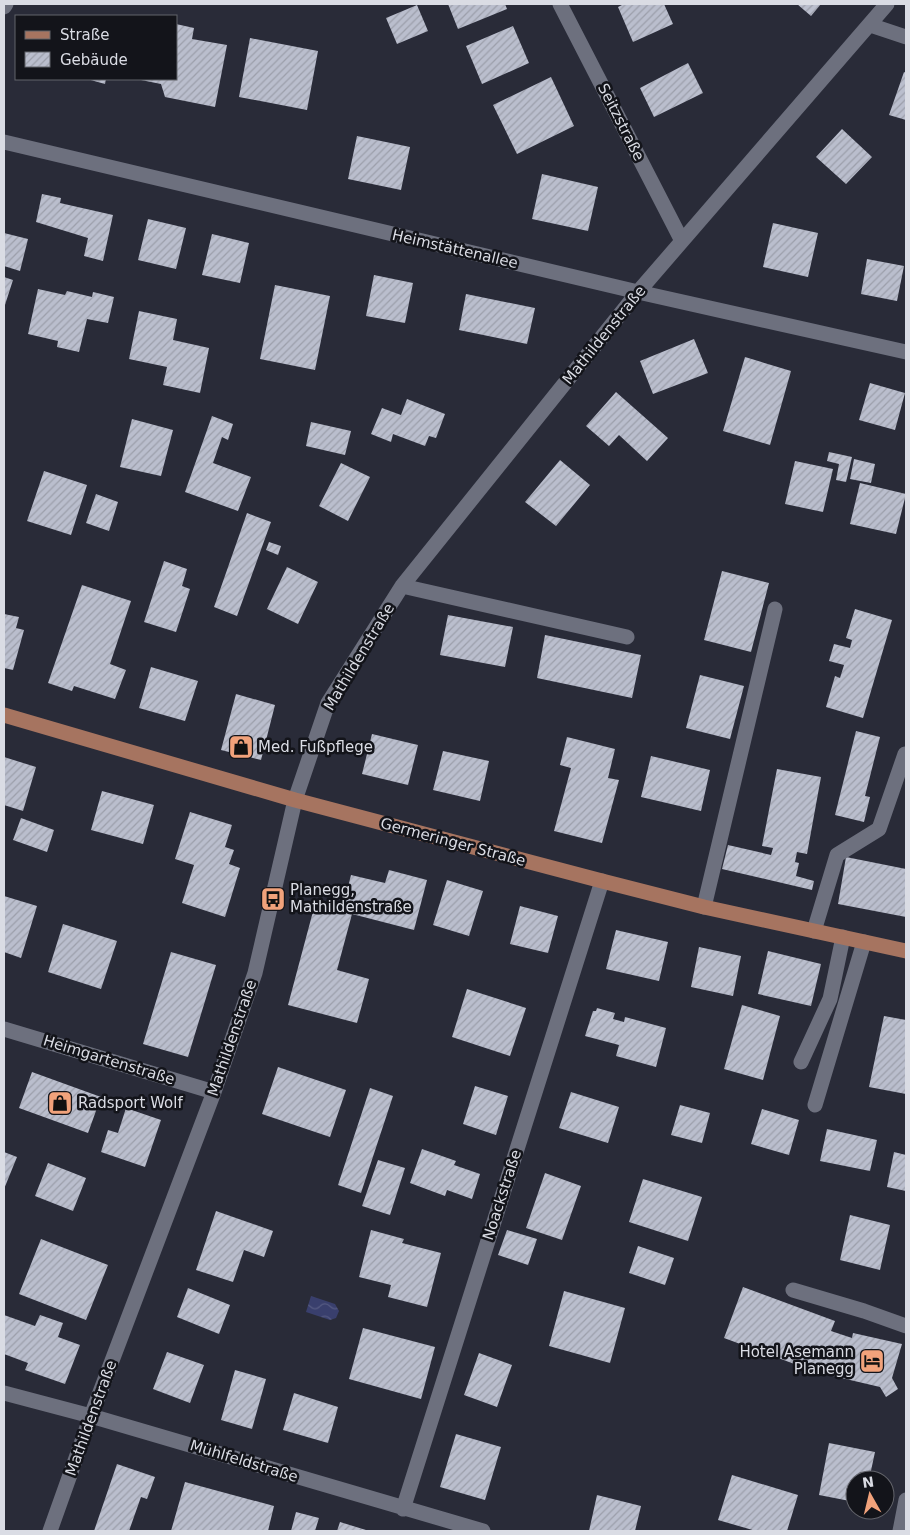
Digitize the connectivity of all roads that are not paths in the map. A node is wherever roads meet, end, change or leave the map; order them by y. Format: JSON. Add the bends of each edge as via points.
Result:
{"nodes":[{"id":1,"x":560,"y":4,"type":"edge"},
{"id":2,"x":887,"y":4,"type":"edge"},
{"id":3,"x":870,"y":25,"type":"junction"},
{"id":4,"x":906,"y":37,"type":"edge"},
{"id":5,"x":4,"y":142,"type":"edge"},
{"id":6,"x":682,"y":241,"type":"junction"},
{"id":7,"x":638,"y":292,"type":"junction"},
{"id":8,"x":906,"y":352,"type":"edge"},
{"id":9,"x":402,"y":586,"type":"junction"},
{"id":10,"x":775,"y":609,"type":"dead end"},
{"id":11,"x":626,"y":637,"type":"dead end"},
{"id":12,"x":4,"y":715,"type":"edge"},
{"id":13,"x":905,"y":754,"type":"edge"},
{"id":14,"x":295,"y":800,"type":"junction"},
{"id":15,"x":602,"y":881,"type":"junction"},
{"id":16,"x":704,"y":907,"type":"junction"},
{"id":17,"x":814,"y":931,"type":"junction"},
{"id":18,"x":843,"y":937,"type":"junction"},
{"id":19,"x":864,"y":942,"type":"junction"},
{"id":20,"x":906,"y":952,"type":"edge"},
{"id":21,"x":4,"y":1028,"type":"edge"},
{"id":22,"x":801,"y":1062,"type":"dead end"},
{"id":23,"x":214,"y":1092,"type":"junction"},
{"id":24,"x":815,"y":1105,"type":"dead end"},
{"id":25,"x":793,"y":1290,"type":"dead end"},
{"id":26,"x":906,"y":1326,"type":"edge"},
{"id":27,"x":4,"y":1393,"type":"edge"},
{"id":28,"x":91,"y":1416,"type":"junction"},
{"id":29,"x":906,"y":1500,"type":"edge"},
{"id":30,"x":403,"y":1508,"type":"junction"},
{"id":31,"x":50,"y":1531,"type":"edge"},
{"id":32,"x":483,"y":1531,"type":"edge"},
{"id":33,"x":900,"y":1531,"type":"edge"}],
"edges":[{"from":1,"to":6,"type":"street","name":"Seitzstraße"},
{"from":2,"to":3,"type":"street","name":"Mathildenstraße"},
{"from":3,"to":4,"type":"street"},
{"from":3,"to":6,"type":"street","name":"Mathildenstraße"},
{"from":5,"to":7,"type":"street","name":"Heimstättenallee"},
{"from":6,"to":7,"type":"street","name":"Mathildenstraße"},
{"from":7,"to":8,"type":"street","name":"Heimstättenallee"},
{"from":7,"to":9,"type":"street","name":"Mathildenstraße"},
{"from":9,"to":11,"type":"street"},
{"from":9,"to":14,"type":"street","name":"Mathildenstraße","via":[[328,703]]},
{"from":10,"to":16,"type":"street"},
{"from":12,"to":14,"type":"main road","name":"Germeringer Straße"},
{"from":13,"to":17,"type":"street","via":[[879,829],[837,856]]},
{"from":14,"to":15,"type":"main road","name":"Germeringer Straße"},
{"from":14,"to":23,"type":"street","name":"Mathildenstraße","via":[[255,973]]},
{"from":15,"to":16,"type":"main road","name":"Germeringer Straße"},
{"from":15,"to":30,"type":"street","name":"Noackstraße"},
{"from":16,"to":17,"type":"main road","name":"Germeringer Straße"},
{"from":17,"to":18,"type":"main road","name":"Germeringer Straße"},
{"from":18,"to":19,"type":"main road","name":"Germeringer Straße"},
{"from":18,"to":22,"type":"street","via":[[830,999]]},
{"from":19,"to":20,"type":"main road","name":"Germeringer Straße"},
{"from":19,"to":24,"type":"street"},
{"from":21,"to":23,"type":"street","name":"Heimgartenstraße"},
{"from":23,"to":28,"type":"street","name":"Mathildenstraße"},
{"from":25,"to":26,"type":"street"},
{"from":27,"to":28,"type":"street","name":"Mühlfeldstraße"},
{"from":28,"to":30,"type":"street","name":"Mühlfeldstraße"},
{"from":28,"to":31,"type":"street","name":"Mathildenstraße"},
{"from":29,"to":33,"type":"street"},
{"from":30,"to":32,"type":"street","name":"Mühlfeldstraße"}]}
